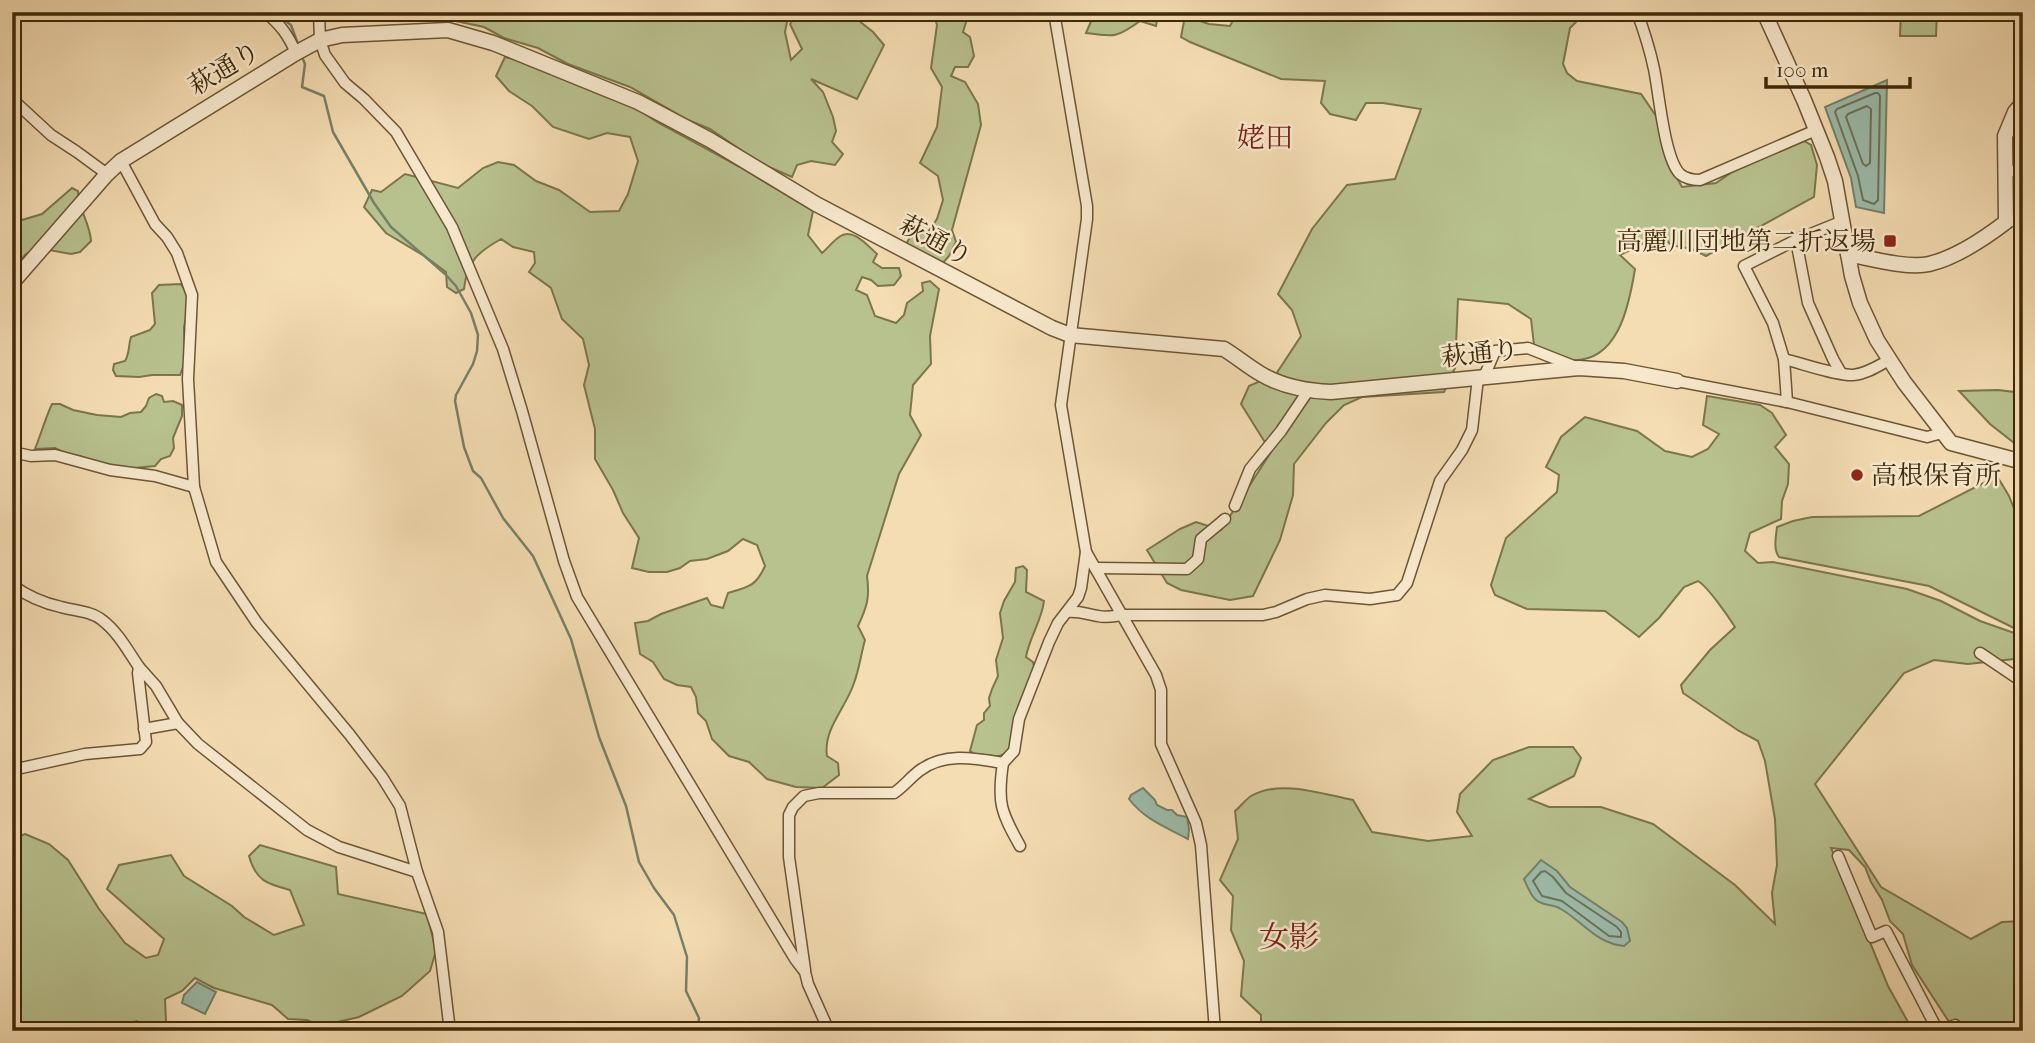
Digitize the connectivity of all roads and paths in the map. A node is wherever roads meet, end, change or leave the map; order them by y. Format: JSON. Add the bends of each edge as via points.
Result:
{"nodes":[{"id":1,"x":265,"y":12,"type":"edge"},
{"id":2,"x":319,"y":12,"type":"edge"},
{"id":3,"x":1054,"y":12,"type":"edge"},
{"id":4,"x":1637,"y":12,"type":"edge"},
{"id":5,"x":1764,"y":12,"type":"edge"},
{"id":6,"x":320,"y":40,"type":"junction"},
{"id":7,"x":296,"y":53,"type":"junction"},
{"id":8,"x":12,"y":99,"type":"edge"},
{"id":9,"x":2020,"y":112,"type":"edge"},
{"id":10,"x":1816,"y":130,"type":"junction"},
{"id":11,"x":121,"y":162,"type":"junction"},
{"id":12,"x":2023,"y":168,"type":"edge"},
{"id":13,"x":2005,"y":173,"type":"junction"},
{"id":14,"x":107,"y":174,"type":"junction"},
{"id":15,"x":2023,"y":219,"type":"edge"},
{"id":16,"x":1843,"y":221,"type":"junction"},
{"id":17,"x":2006,"y":222,"type":"junction"},
{"id":18,"x":1796,"y":240,"type":"junction"},
{"id":19,"x":1847,"y":254,"type":"junction"},
{"id":20,"x":12,"y":283,"type":"edge"},
{"id":21,"x":1070,"y":335,"type":"junction"},
{"id":22,"x":1784,"y":359,"type":"junction"},
{"id":23,"x":1889,"y":360,"type":"junction"},
{"id":24,"x":1579,"y":368,"type":"junction"},
{"id":25,"x":1841,"y":373,"type":"junction"},
{"id":26,"x":1481,"y":378,"type":"junction"},
{"id":27,"x":1677,"y":381,"type":"joint"},
{"id":28,"x":1308,"y":391,"type":"junction"},
{"id":29,"x":1787,"y":402,"type":"junction"},
{"id":30,"x":1942,"y":433,"type":"junction"},
{"id":31,"x":12,"y":452,"type":"edge"},
{"id":32,"x":2023,"y":462,"type":"edge"},
{"id":33,"x":194,"y":486,"type":"junction"},
{"id":34,"x":1235,"y":506,"type":"dead end"},
{"id":35,"x":1225,"y":519,"type":"dead end"},
{"id":36,"x":1086,"y":552,"type":"junction"},
{"id":37,"x":1096,"y":568,"type":"junction"},
{"id":38,"x":12,"y":585,"type":"edge"},
{"id":39,"x":1078,"y":597,"type":"junction"},
{"id":40,"x":1081,"y":611,"type":"junction"},
{"id":41,"x":1067,"y":612,"type":"junction"},
{"id":42,"x":1123,"y":615,"type":"junction"},
{"id":43,"x":1980,"y":653,"type":"dead end"},
{"id":44,"x":139,"y":667,"type":"junction"},
{"id":45,"x":2023,"y":682,"type":"edge"},
{"id":46,"x":178,"y":723,"type":"junction"},
{"id":47,"x":144,"y":729,"type":"junction"},
{"id":48,"x":1003,"y":763,"type":"junction"},
{"id":49,"x":12,"y":770,"type":"edge"},
{"id":50,"x":1020,"y":846,"type":"dead end"},
{"id":51,"x":1838,"y":856,"type":"dead end"},
{"id":52,"x":418,"y":872,"type":"junction"},
{"id":53,"x":805,"y":972,"type":"junction"},
{"id":54,"x":452,"y":1031,"type":"edge"},
{"id":55,"x":829,"y":1031,"type":"edge"},
{"id":56,"x":1215,"y":1031,"type":"edge"},
{"id":57,"x":1939,"y":1031,"type":"edge"},
{"id":58,"x":1963,"y":1031,"type":"edge"}],
"edges":[{"from":1,"to":7,"type":"street","via":[[288,33]]},
{"from":2,"to":6,"type":"street"},
{"from":3,"to":21,"type":"street","via":[[1087,206]]},
{"from":4,"to":10,"type":"street","via":[[1648,40],[1672,158],[1682,175],[1700,180]]},
{"from":5,"to":10,"type":"street"},
{"from":6,"to":7,"type":"street","name":"萩通り"},
{"from":6,"to":21,"type":"street","name":"萩通り","via":[[448,30],[493,43],[638,102],[816,204]]},
{"from":6,"to":53,"type":"street","via":[[345,83],[396,132],[452,226],[503,349],[577,597]]},
{"from":7,"to":11,"type":"street","name":"萩通り"},
{"from":8,"to":14,"type":"street","via":[[51,135]]},
{"from":9,"to":13,"type":"street","via":[[2005,136]]},
{"from":10,"to":16,"type":"street","via":[[1835,181]]},
{"from":11,"to":14,"type":"street","name":"萩通り"},
{"from":11,"to":33,"type":"street","via":[[155,224],[177,253],[192,295],[188,379]]},
{"from":12,"to":13,"type":"street"},
{"from":13,"to":17,"type":"street"},
{"from":14,"to":20,"type":"street","name":"萩通り"},
{"from":15,"to":17,"type":"street"},
{"from":16,"to":18,"type":"street"},
{"from":16,"to":19,"type":"street"},
{"from":17,"to":19,"type":"street","via":[[1927,265]]},
{"from":18,"to":22,"type":"street","via":[[1744,266],[1773,323]]},
{"from":18,"to":25,"type":"street","via":[[1808,303]]},
{"from":19,"to":23,"type":"street","via":[[1860,303]]},
{"from":21,"to":28,"type":"street","name":"萩通り","via":[[1224,349],[1279,383]]},
{"from":21,"to":36,"type":"street","via":[[1061,405]]},
{"from":22,"to":25,"type":"street"},
{"from":22,"to":29,"type":"street"},
{"from":23,"to":25,"type":"street","via":[[1855,375]]},
{"from":23,"to":30,"type":"street"},
{"from":24,"to":26,"type":"street","name":"萩通り"},
{"from":24,"to":26,"type":"street","via":[[1528,348],[1495,351]]},
{"from":24,"to":27,"type":"street","name":"萩通り"},
{"from":26,"to":28,"type":"street","name":"萩通り","via":[[1331,393]]},
{"from":26,"to":42,"type":"street","via":[[1472,430],[1440,481],[1407,583],[1397,595],[1370,599],[1325,595],[1263,615]]},
{"from":27,"to":29,"type":"street","name":"萩通り"},
{"from":28,"to":34,"type":"street","via":[[1250,469]]},
{"from":29,"to":30,"type":"street","name":"萩通り","via":[[1927,437]]},
{"from":30,"to":32,"type":"street","via":[[1951,443]]},
{"from":31,"to":33,"type":"street","via":[[55,455]]},
{"from":33,"to":52,"type":"street","via":[[216,562],[257,624],[387,784],[400,806]]},
{"from":35,"to":37,"type":"street","via":[[1201,539],[1198,559],[1187,569]]},
{"from":36,"to":37,"type":"street"},
{"from":36,"to":39,"type":"street"},
{"from":37,"to":42,"type":"street"},
{"from":38,"to":44,"type":"street","via":[[35,599],[102,619]]},
{"from":39,"to":40,"type":"street"},
{"from":39,"to":41,"type":"street"},
{"from":40,"to":41,"type":"street"},
{"from":40,"to":42,"type":"street","via":[[1095,616]]},
{"from":41,"to":48,"type":"street","via":[[1058,623],[1019,719],[1014,751]]},
{"from":42,"to":56,"type":"street","via":[[1156,674],[1161,690],[1161,744],[1201,845]]},
{"from":43,"to":45,"type":"street"},
{"from":44,"to":46,"type":"street"},
{"from":44,"to":47,"type":"street"},
{"from":46,"to":47,"type":"street"},
{"from":46,"to":52,"type":"street","via":[[307,830],[339,846]]},
{"from":47,"to":49,"type":"street","via":[[146,742],[140,748]]},
{"from":48,"to":50,"type":"street","via":[[999,790],[1004,817]]},
{"from":48,"to":53,"type":"street","via":[[974,758],[934,761],[894,793],[819,793],[804,796],[793,807],[789,857]]},
{"from":51,"to":57,"type":"street","via":[[1872,937],[1886,931]]},
{"from":52,"to":54,"type":"street","via":[[438,932]]},
{"from":53,"to":55,"type":"street"},
{"from":57,"to":58,"type":"street","via":[[1955,1024]]}]}
